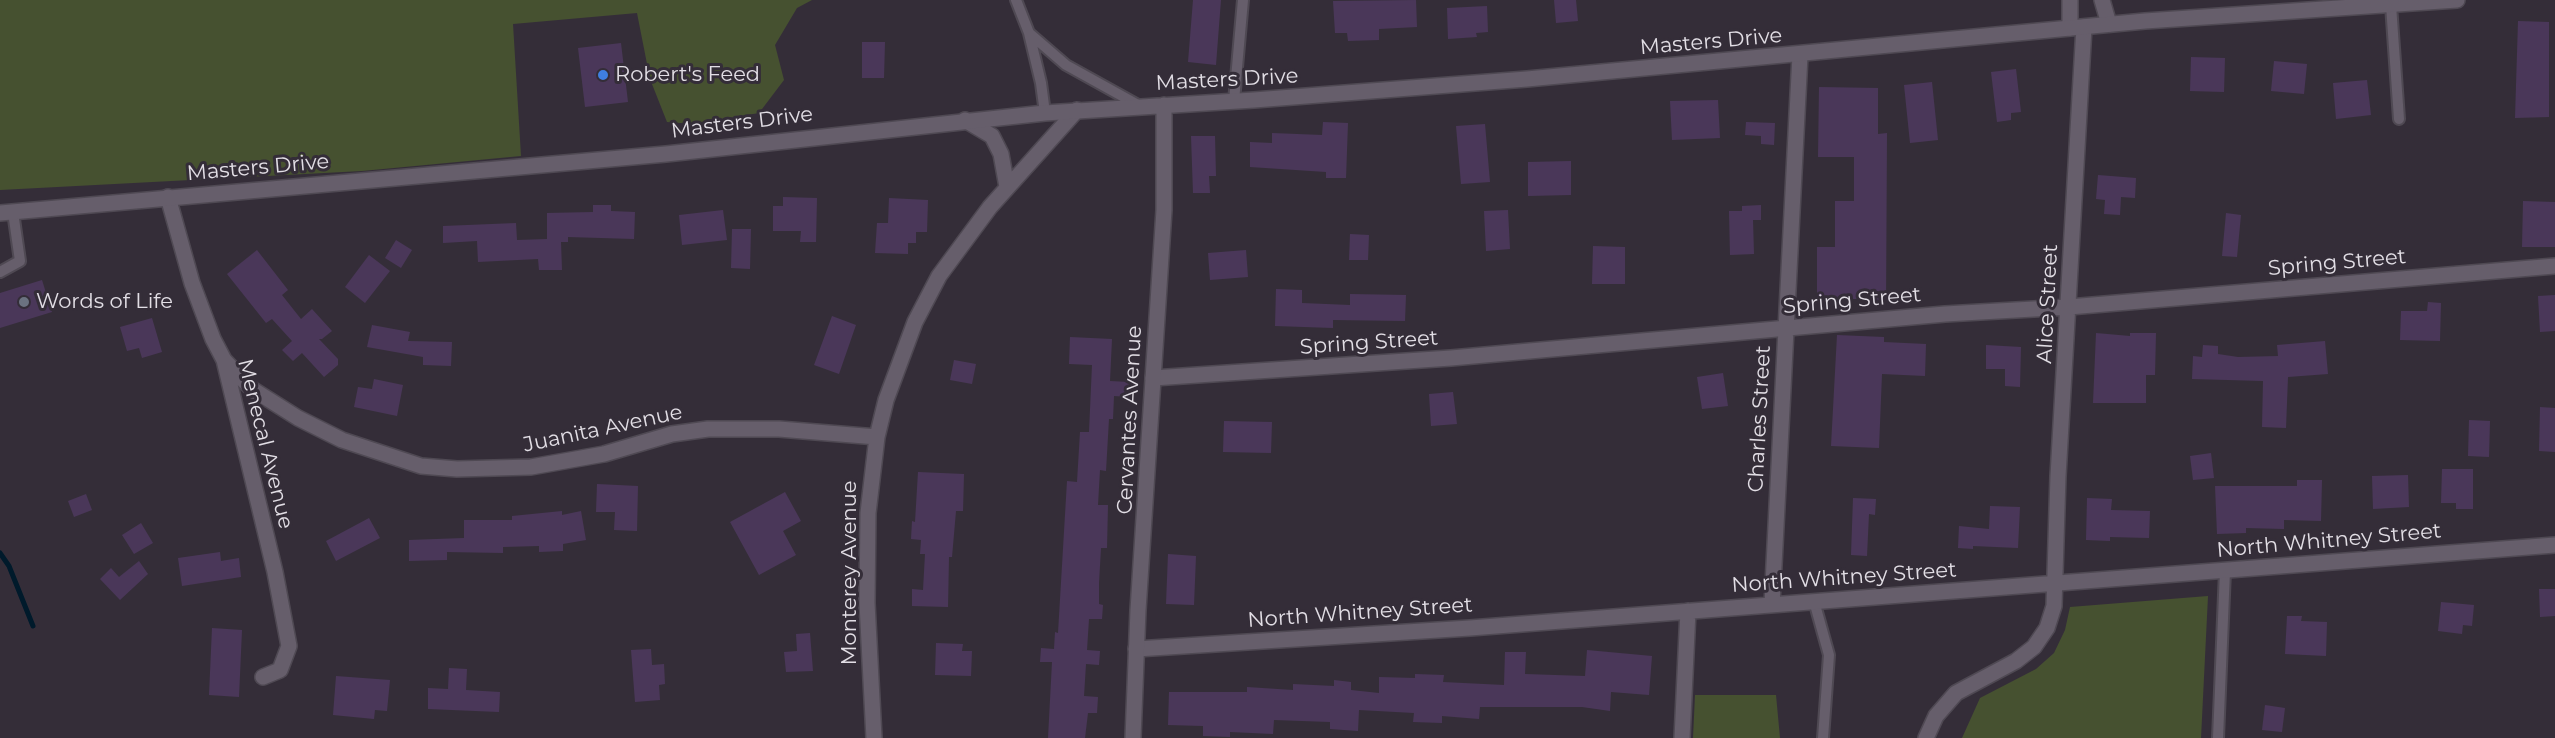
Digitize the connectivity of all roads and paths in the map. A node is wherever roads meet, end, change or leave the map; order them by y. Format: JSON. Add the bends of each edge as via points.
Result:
{"nodes":[{"id":1,"x":1016,"y":0,"type":"edge"},
{"id":2,"x":1243,"y":0,"type":"edge"},
{"id":3,"x":2070,"y":0,"type":"edge"},
{"id":4,"x":2102,"y":0,"type":"edge"},
{"id":5,"x":2457,"y":0,"type":"edge"},
{"id":6,"x":2391,"y":5,"type":"junction"},
{"id":7,"x":2109,"y":24,"type":"junction"},
{"id":8,"x":2077,"y":27,"type":"junction"},
{"id":9,"x":1029,"y":33,"type":"junction"},
{"id":10,"x":1800,"y":55,"type":"junction"},
{"id":11,"x":1234,"y":101,"type":"junction"},
{"id":12,"x":1164,"y":105,"type":"junction"},
{"id":13,"x":1140,"y":106,"type":"junction"},
{"id":14,"x":1077,"y":110,"type":"junction"},
{"id":15,"x":1045,"y":113,"type":"junction"},
{"id":16,"x":2399,"y":119,"type":"dead end"},
{"id":17,"x":965,"y":120,"type":"junction"},
{"id":18,"x":1007,"y":187,"type":"junction"},
{"id":19,"x":168,"y":197,"type":"junction"},
{"id":20,"x":6,"y":213,"type":"edge"},
{"id":21,"x":2555,"y":266,"type":"edge"},
{"id":22,"x":0,"y":272,"type":"edge"},
{"id":23,"x":2069,"y":307,"type":"junction"},
{"id":24,"x":1785,"y":328,"type":"junction"},
{"id":25,"x":224,"y":360,"type":"junction"},
{"id":26,"x":1153,"y":378,"type":"junction"},
{"id":27,"x":877,"y":437,"type":"junction"},
{"id":28,"x":2555,"y":545,"type":"edge"},
{"id":29,"x":2225,"y":571,"type":"junction"},
{"id":30,"x":2055,"y":583,"type":"junction"},
{"id":31,"x":1814,"y":601,"type":"junction"},
{"id":32,"x":1772,"y":604,"type":"junction"},
{"id":33,"x":1688,"y":611,"type":"junction"},
{"id":34,"x":1136,"y":649,"type":"junction"},
{"id":35,"x":263,"y":677,"type":"dead end"},
{"id":36,"x":874,"y":738,"type":"edge"},
{"id":37,"x":1133,"y":738,"type":"edge"},
{"id":38,"x":1682,"y":738,"type":"edge"},
{"id":39,"x":1823,"y":738,"type":"edge"},
{"id":40,"x":1926,"y":738,"type":"edge"},
{"id":41,"x":2218,"y":738,"type":"edge"}],
"edges":[{"from":1,"to":9,"type":"lane"},
{"from":2,"to":11,"type":"lane"},
{"from":3,"to":8,"type":"street","name":"Alice Street"},
{"from":4,"to":7,"type":"street"},
{"from":5,"to":6,"type":"street","name":"Masters Drive"},
{"from":6,"to":7,"type":"street","name":"Masters Drive"},
{"from":6,"to":16,"type":"lane"},
{"from":7,"to":8,"type":"street","name":"Masters Drive"},
{"from":8,"to":10,"type":"street","name":"Masters Drive"},
{"from":8,"to":23,"type":"street","name":"Alice Street"},
{"from":9,"to":13,"type":"lane","via":[[1066,65]]},
{"from":9,"to":15,"type":"lane"},
{"from":10,"to":11,"type":"street","name":"Masters Drive"},
{"from":10,"to":24,"type":"street","name":"Charles Street"},
{"from":11,"to":12,"type":"street","name":"Masters Drive"},
{"from":12,"to":13,"type":"street","name":"Masters Drive"},
{"from":12,"to":26,"type":"street","name":"Cervantes Avenue","via":[[1164,210]]},
{"from":13,"to":14,"type":"street","name":"Masters Drive"},
{"from":14,"to":15,"type":"street","name":"Masters Drive"},
{"from":14,"to":18,"type":"street","name":"Monterey Avenue"},
{"from":15,"to":17,"type":"street","name":"Masters Drive"},
{"from":17,"to":18,"type":"street","via":[[992,136],[1001,154]]},
{"from":17,"to":19,"type":"street","name":"Masters Drive","via":[[666,154]]},
{"from":18,"to":27,"type":"street","name":"Monterey Avenue","via":[[966,236],[915,322],[886,400]]},
{"from":19,"to":20,"type":"street","name":"Masters Drive"},
{"from":19,"to":25,"type":"street","name":"Menecal Avenue","via":[[192,283]]},
{"from":20,"to":22,"type":"lane","via":[[20,261]]},
{"from":21,"to":23,"type":"street","name":"Spring Street"},
{"from":23,"to":24,"type":"street","name":"Spring Street"},
{"from":23,"to":30,"type":"street","name":"Alice Street"},
{"from":24,"to":26,"type":"street","name":"Spring Street","via":[[1451,358]]},
{"from":24,"to":32,"type":"street","name":"Charles Street"},
{"from":25,"to":27,"type":"street","name":"Juanita Avenue","via":[[252,389],[298,418],[342,440],[421,466],[494,470],[531,467],[708,429],[767,428]]},
{"from":25,"to":35,"type":"street","name":"Menecal Avenue","via":[[249,453],[288,646],[280,670]]},
{"from":26,"to":34,"type":"street","name":"Cervantes Avenue"},
{"from":27,"to":36,"type":"street","name":"Monterey Avenue","via":[[868,513],[867,603]]},
{"from":28,"to":29,"type":"street","name":"North Whitney Street"},
{"from":29,"to":30,"type":"street","name":"North Whitney Street"},
{"from":29,"to":41,"type":"lane"},
{"from":30,"to":31,"type":"street","name":"North Whitney Street"},
{"from":30,"to":40,"type":"street","name":"Alice Street","via":[[2051,617],[2034,647],[2016,662],[1956,693],[1936,716]]},
{"from":31,"to":32,"type":"street","name":"North Whitney Street"},
{"from":31,"to":39,"type":"lane","via":[[1829,655]]},
{"from":32,"to":33,"type":"street","name":"North Whitney Street"},
{"from":33,"to":34,"type":"street","name":"North Whitney Street"},
{"from":33,"to":38,"type":"street"},
{"from":34,"to":37,"type":"street","name":"Cervantes Avenue"}]}
